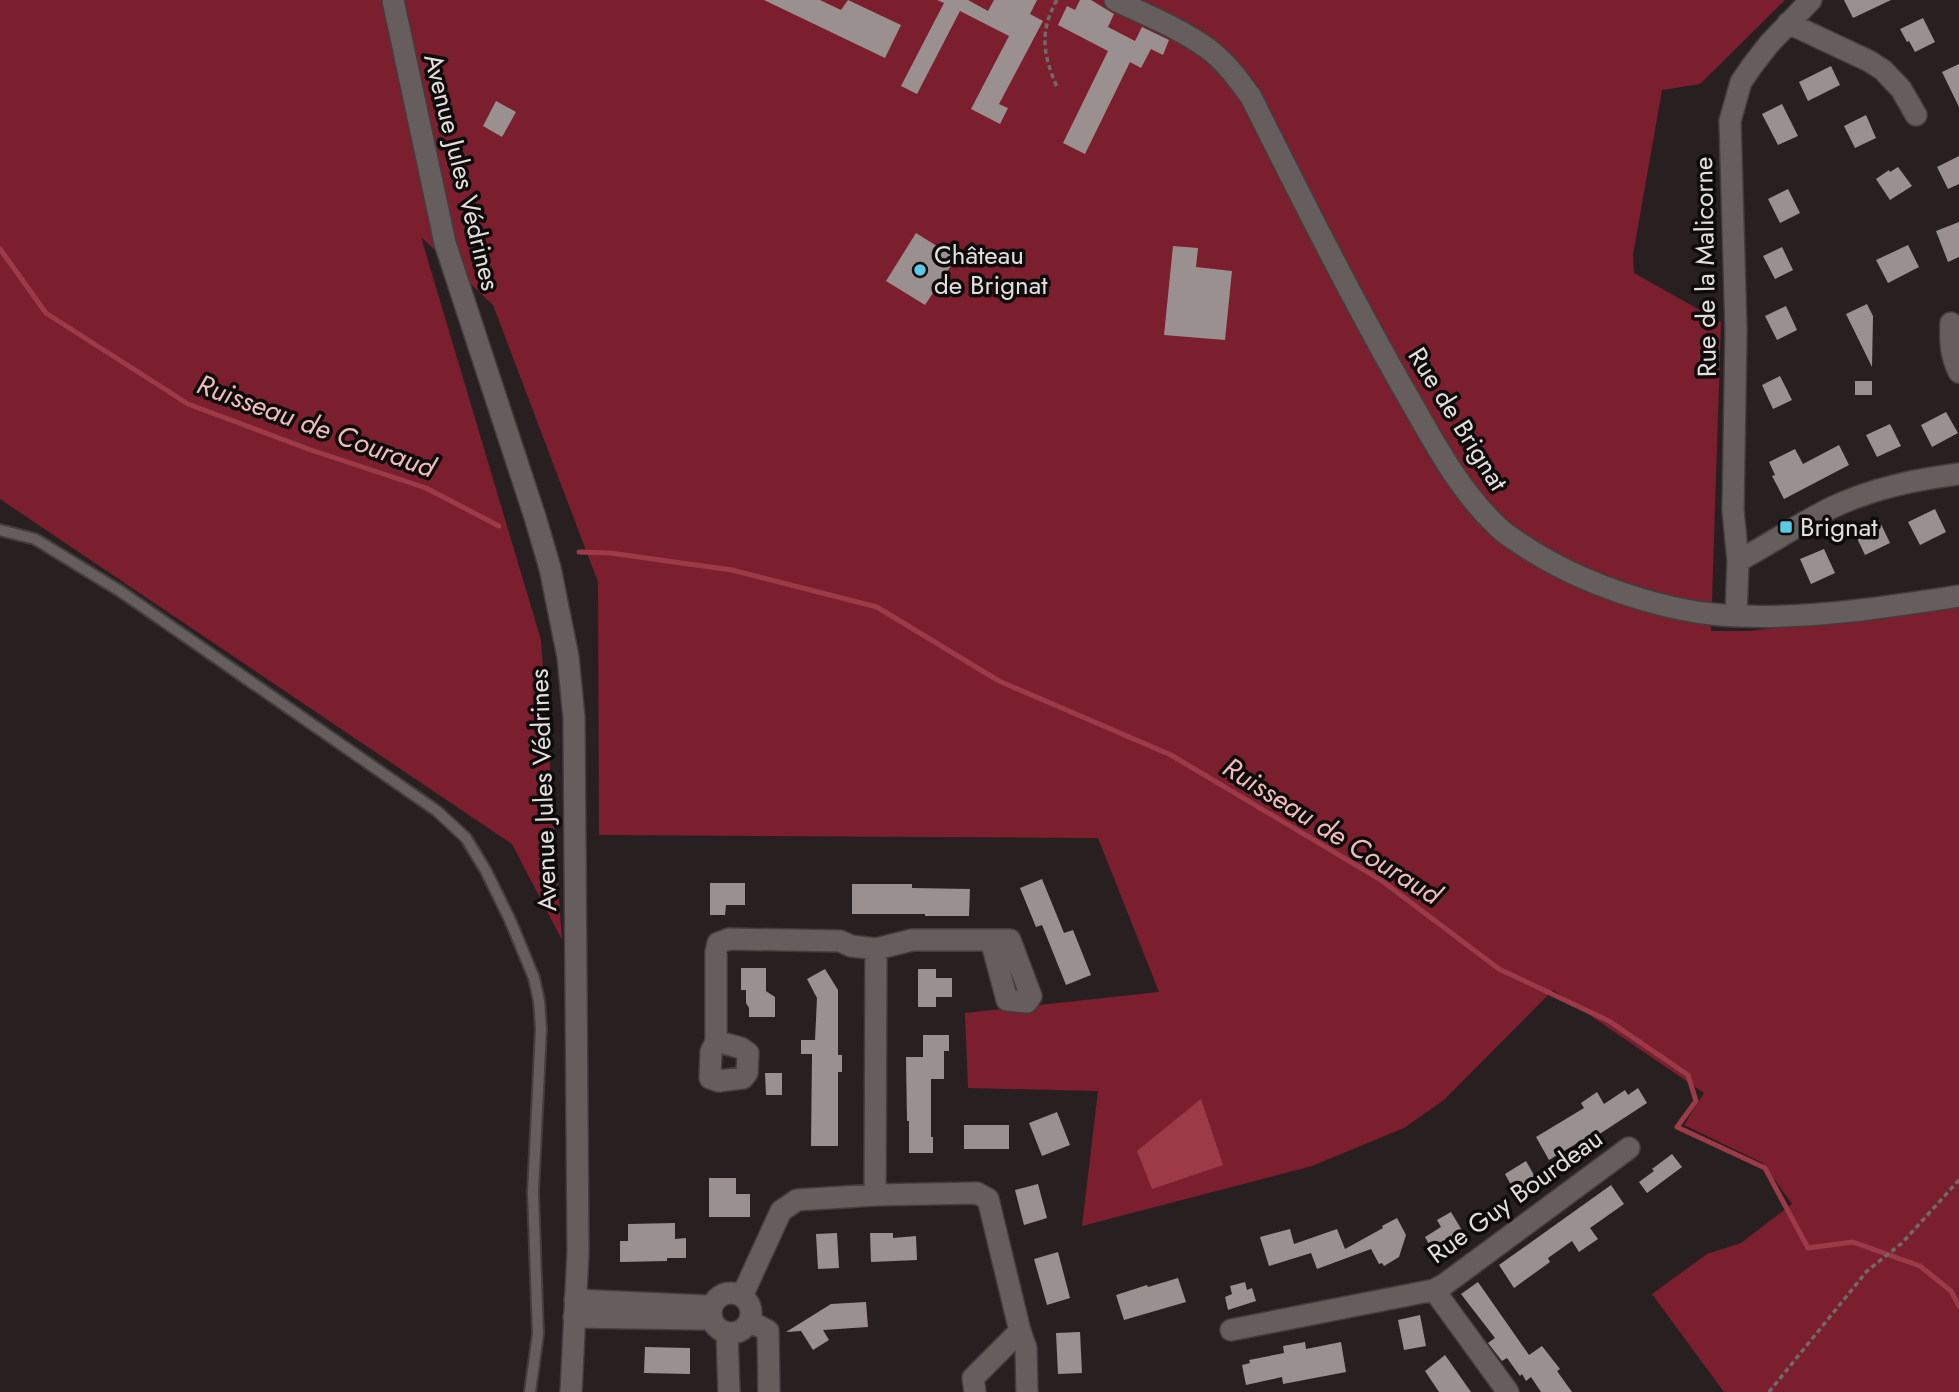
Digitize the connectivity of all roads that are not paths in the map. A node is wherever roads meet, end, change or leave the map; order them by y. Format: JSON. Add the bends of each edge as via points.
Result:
{"nodes":[{"id":1,"x":393,"y":0,"type":"edge"},
{"id":2,"x":1115,"y":0,"type":"edge"},
{"id":3,"x":1811,"y":0,"type":"edge"},
{"id":4,"x":1788,"y":23,"type":"junction"},
{"id":5,"x":1916,"y":115,"type":"dead end"},
{"id":6,"x":1951,"y":323,"type":"dead end"},
{"id":7,"x":1959,"y":372,"type":"edge"},
{"id":8,"x":1959,"y":474,"type":"edge"},
{"id":9,"x":0,"y":530,"type":"edge"},
{"id":10,"x":1738,"y":561,"type":"junction"},
{"id":11,"x":1959,"y":596,"type":"edge"},
{"id":12,"x":1737,"y":616,"type":"junction"},
{"id":13,"x":991,"y":940,"type":"dead end"},
{"id":14,"x":876,"y":949,"type":"junction"},
{"id":15,"x":716,"y":1041,"type":"dead end"},
{"id":16,"x":1629,"y":1148,"type":"dead end"},
{"id":17,"x":875,"y":1195,"type":"junction"},
{"id":18,"x":1434,"y":1290,"type":"junction"},
{"id":19,"x":742,"y":1296,"type":"junction"},
{"id":20,"x":575,"y":1309,"type":"junction"},
{"id":21,"x":711,"y":1312,"type":"junction"},
{"id":22,"x":750,"y":1321,"type":"junction"},
{"id":23,"x":1231,"y":1330,"type":"dead end"},
{"id":24,"x":1020,"y":1331,"type":"junction"},
{"id":25,"x":727,"y":1333,"type":"junction"},
{"id":26,"x":530,"y":1392,"type":"edge"},
{"id":27,"x":571,"y":1392,"type":"edge"},
{"id":28,"x":729,"y":1392,"type":"edge"},
{"id":29,"x":769,"y":1392,"type":"edge"},
{"id":30,"x":975,"y":1392,"type":"edge"},
{"id":31,"x":1027,"y":1392,"type":"edge"},
{"id":32,"x":1507,"y":1392,"type":"edge"}],
"edges":[{"from":1,"to":20,"type":"street","name":"Avenue Jules Védrines","via":[[445,243],[535,517],[568,657],[576,821]]},
{"from":2,"to":12,"type":"street","name":"Rue de Brignat","via":[[1209,49],[1251,97],[1359,309],[1442,456],[1475,504],[1500,530],[1575,575],[1647,600]]},
{"from":3,"to":4,"type":"street","name":"Rue de la Malicorne"},
{"from":4,"to":5,"type":"street","via":[[1883,70]]},
{"from":4,"to":10,"type":"street","name":"Rue de la Malicorne","via":[[1741,82],[1730,121],[1736,330],[1733,510]]},
{"from":6,"to":7,"type":"street","via":[[1953,360]]},
{"from":8,"to":10,"type":"street","via":[[1913,480],[1860,496]]},
{"from":9,"to":26,"type":"lane","via":[[35,539],[120,591],[437,811],[466,838],[510,920],[539,1001],[533,1192],[538,1334]]},
{"from":10,"to":12,"type":"street","name":"Rue de la Malicorne"},
{"from":11,"to":12,"type":"street","name":"Rue de Brignat","via":[[1847,612]]},
{"from":13,"to":14,"type":"street","via":[[912,940]]},
{"from":14,"to":15,"type":"street","via":[[840,941],[729,939],[718,943]]},
{"from":14,"to":17,"type":"street"},
{"from":16,"to":18,"type":"street","name":"Rue Guy Bourdeau"},
{"from":17,"to":19,"type":"street","via":[[797,1200],[781,1211]]},
{"from":17,"to":24,"type":"street","via":[[977,1193],[988,1199]]},
{"from":18,"to":23,"type":"street","name":"Rue Guy Bourdeau"},
{"from":18,"to":32,"type":"street","name":"Rue Guy Bourdeau"},
{"from":19,"to":21,"type":"street","via":[[723,1294]]},
{"from":19,"to":22,"type":"street","via":[[750,1307]]},
{"from":20,"to":21,"type":"street","via":[[700,1319]]},
{"from":20,"to":27,"type":"street","name":"Avenue Jules Védrines"},
{"from":21,"to":25,"type":"street","via":[[715,1326]]},
{"from":22,"to":25,"type":"street","via":[[741,1331]]},
{"from":22,"to":29,"type":"street","via":[[768,1331]]},
{"from":24,"to":30,"type":"street","via":[[973,1378]]},
{"from":24,"to":31,"type":"street","via":[[1026,1348]]},
{"from":25,"to":28,"type":"street"}]}
